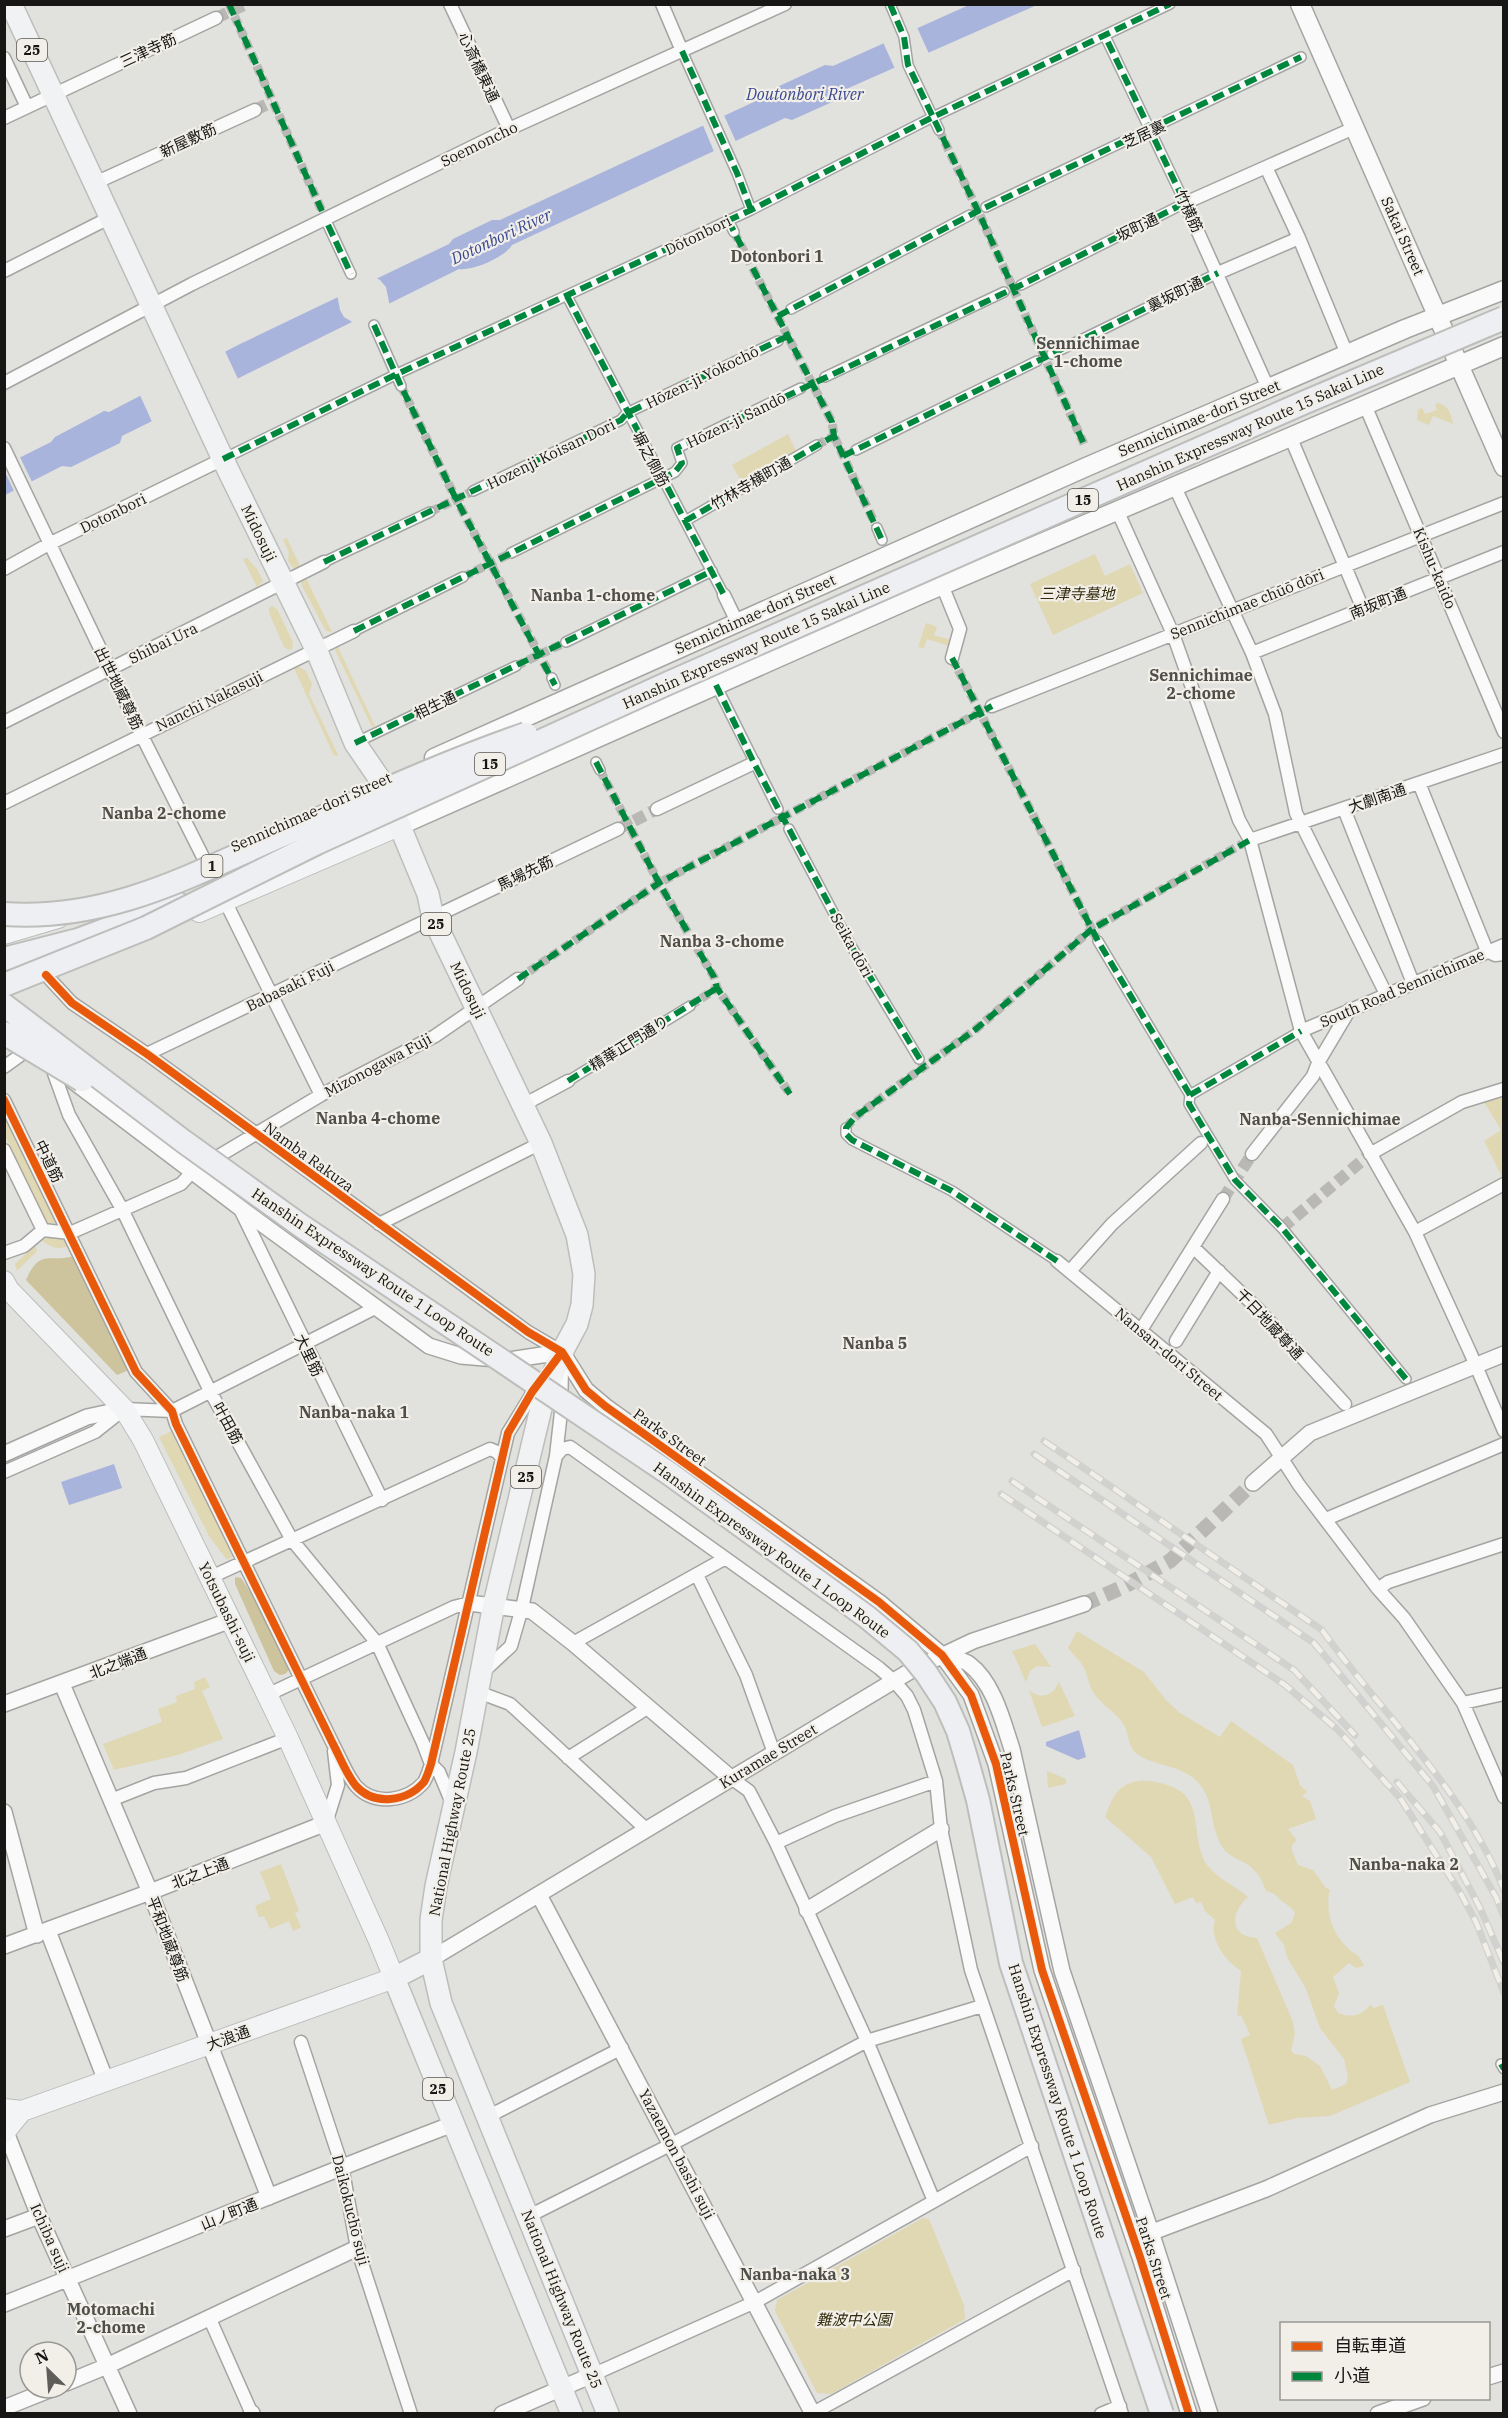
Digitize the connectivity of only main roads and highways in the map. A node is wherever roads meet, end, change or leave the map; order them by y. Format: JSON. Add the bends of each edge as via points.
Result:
{"nodes":[{"id":1,"x":11,"y":4,"type":"edge"},
{"id":2,"x":1300,"y":4,"type":"edge"},
{"id":3,"x":1503,"y":290,"type":"edge"},
{"id":4,"x":1438,"y":317,"type":"junction"},
{"id":5,"x":1503,"y":318,"type":"edge"},
{"id":6,"x":1503,"y":346,"type":"edge"},
{"id":7,"x":1460,"y":364,"type":"junction"},
{"id":8,"x":1503,"y":467,"type":"edge"},
{"id":9,"x":664,"y":685,"type":"junction"},
{"id":10,"x":381,"y":781,"type":"junction"},
{"id":11,"x":401,"y":825,"type":"junction"},
{"id":12,"x":316,"y":843,"type":"junction"},
{"id":13,"x":4,"y":914,"type":"edge"},
{"id":14,"x":4,"y":934,"type":"edge"},
{"id":15,"x":4,"y":959,"type":"edge"},
{"id":16,"x":4,"y":983,"type":"edge"},
{"id":17,"x":4,"y":1005,"type":"edge"},
{"id":18,"x":4,"y":1032,"type":"edge"},
{"id":19,"x":183,"y":1141,"type":"junction"},
{"id":20,"x":4,"y":1281,"type":"edge"},
{"id":21,"x":562,"y":1352,"type":"joint"},
{"id":22,"x":431,"y":1959,"type":"junction"},
{"id":23,"x":394,"y":1978,"type":"junction"},
{"id":24,"x":13,"y":2110,"type":"edge"},
{"id":25,"x":5,"y":2131,"type":"edge"},
{"id":26,"x":572,"y":2414,"type":"edge"},
{"id":27,"x":608,"y":2414,"type":"edge"},
{"id":28,"x":1162,"y":2414,"type":"edge"}],
"edges":[{"from":1,"to":10,"type":"highway","name":"Midosuji","number":"25","via":[[316,649],[355,743]]},
{"from":2,"to":4,"type":"main road","name":"Sakai Street"},
{"from":3,"to":4,"type":"main road","name":"Sennichimae-dori Street"},
{"from":4,"to":7,"type":"main road","name":"Sakai Street"},
{"from":4,"to":10,"type":"main road","name":"Sennichimae-dori Street","via":[[737,621]]},
{"from":5,"to":9,"type":"highway","name":"Hanshin Expressway Route 15 Sakai Line","number":"15","bridge":true},
{"from":6,"to":7,"type":"main road"},
{"from":7,"to":8,"type":"main road","name":"Sakai Street"},
{"from":7,"to":11,"type":"main road","via":[[942,585]]},
{"from":9,"to":12,"type":"highway","name":"Hanshin Expressway Route 15 Sakai Line","number":"15","bridge":true},
{"from":9,"to":13,"type":"highway","number":"1","bridge":true,"via":[[480,750],[137,897],[81,911]]},
{"from":10,"to":11,"type":"highway","name":"Midosuji","number":"25"},
{"from":10,"to":14,"type":"main road","name":"Sennichimae-dori Street","via":[[126,895]]},
{"from":11,"to":16,"type":"main road","via":[[46,975]]},
{"from":11,"to":21,"type":"highway","name":"Midosuji","number":"25","via":[[428,894],[433,918],[541,1143],[577,1235],[584,1261],[584,1286],[577,1324]]},
{"from":12,"to":15,"type":"highway","name":"Hanshin Expressway Route 15 Sakai Line","number":"15","bridge":true,"via":[[123,924]]},
{"from":12,"to":16,"type":"highway","bridge":true,"via":[[146,928]]},
{"from":17,"to":19,"type":"highway","name":"Hanshin Expressway Route 1 Loop Route","bridge":true},
{"from":18,"to":19,"type":"highway","bridge":true},
{"from":19,"to":28,"type":"highway","name":"Hanshin Expressway Route 1 Loop Route","bridge":true,"via":[[300,1225],[670,1473],[867,1617],[908,1651],[926,1673],[945,1702],[961,1741],[978,1800],[1011,1963]]},
{"from":20,"to":23,"type":"main road","name":"Yotsubashi-suji","via":[[124,1409],[142,1440],[288,1738]]},
{"from":21,"to":22,"type":"highway","name":"National Highway Route 25","number":"25","via":[[543,1400],[494,1604],[436,1886]]},
{"from":22,"to":23,"type":"highway","name":"大浪通"},
{"from":22,"to":27,"type":"highway","name":"National Highway Route 25","number":"25","via":[[441,2003]]},
{"from":23,"to":24,"type":"main road","name":"大浪通","via":[[106,2081]]},
{"from":23,"to":26,"type":"highway","number":"25"},
{"from":24,"to":25,"type":"main road","name":"大浪通"}]}
